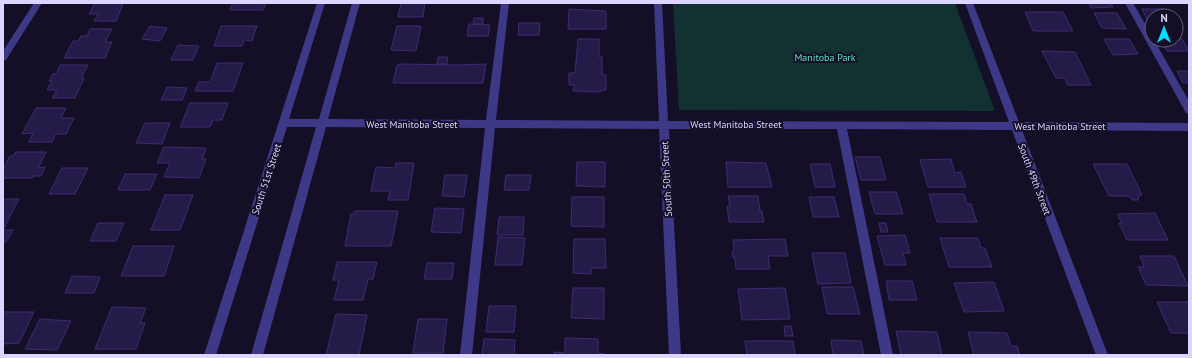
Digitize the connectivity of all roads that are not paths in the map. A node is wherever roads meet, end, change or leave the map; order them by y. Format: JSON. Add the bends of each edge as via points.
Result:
{"nodes":[{"id":1,"x":38,"y":3,"type":"edge"},
{"id":2,"x":321,"y":3,"type":"edge"},
{"id":3,"x":356,"y":3,"type":"edge"},
{"id":4,"x":505,"y":3,"type":"edge"},
{"id":5,"x":658,"y":3,"type":"edge"},
{"id":6,"x":969,"y":3,"type":"edge"},
{"id":7,"x":1129,"y":3,"type":"edge"},
{"id":8,"x":3,"y":58,"type":"edge"},
{"id":9,"x":1189,"y":110,"type":"edge"},
{"id":10,"x":284,"y":123,"type":"junction"},
{"id":11,"x":663,"y":123,"type":"junction"},
{"id":12,"x":322,"y":124,"type":"junction"},
{"id":13,"x":490,"y":124,"type":"junction"},
{"id":14,"x":840,"y":125,"type":"junction"},
{"id":15,"x":1014,"y":126,"type":"junction"},
{"id":16,"x":1189,"y":127,"type":"edge"},
{"id":17,"x":210,"y":355,"type":"edge"},
{"id":18,"x":257,"y":355,"type":"edge"},
{"id":19,"x":466,"y":355,"type":"edge"},
{"id":20,"x":675,"y":355,"type":"edge"},
{"id":21,"x":887,"y":355,"type":"edge"},
{"id":22,"x":1102,"y":355,"type":"edge"}],
"edges":[{"from":1,"to":8,"type":"street"},
{"from":2,"to":10,"type":"street","name":"South 51st Street"},
{"from":3,"to":12,"type":"street"},
{"from":4,"to":13,"type":"street"},
{"from":5,"to":11,"type":"street","name":"South 50th Street"},
{"from":6,"to":15,"type":"street","name":"South 49th Street"},
{"from":7,"to":9,"type":"street"},
{"from":10,"to":12,"type":"street","name":"West Manitoba Street"},
{"from":10,"to":17,"type":"street","name":"South 51st Street"},
{"from":11,"to":13,"type":"street","name":"West Manitoba Street"},
{"from":11,"to":14,"type":"street","name":"West Manitoba Street"},
{"from":11,"to":20,"type":"street","name":"South 50th Street"},
{"from":12,"to":13,"type":"street","name":"West Manitoba Street"},
{"from":12,"to":18,"type":"street"},
{"from":13,"to":19,"type":"street"},
{"from":14,"to":15,"type":"street","name":"West Manitoba Street"},
{"from":14,"to":21,"type":"street"},
{"from":15,"to":16,"type":"street","name":"West Manitoba Street"},
{"from":15,"to":22,"type":"street","name":"South 49th Street"}]}
